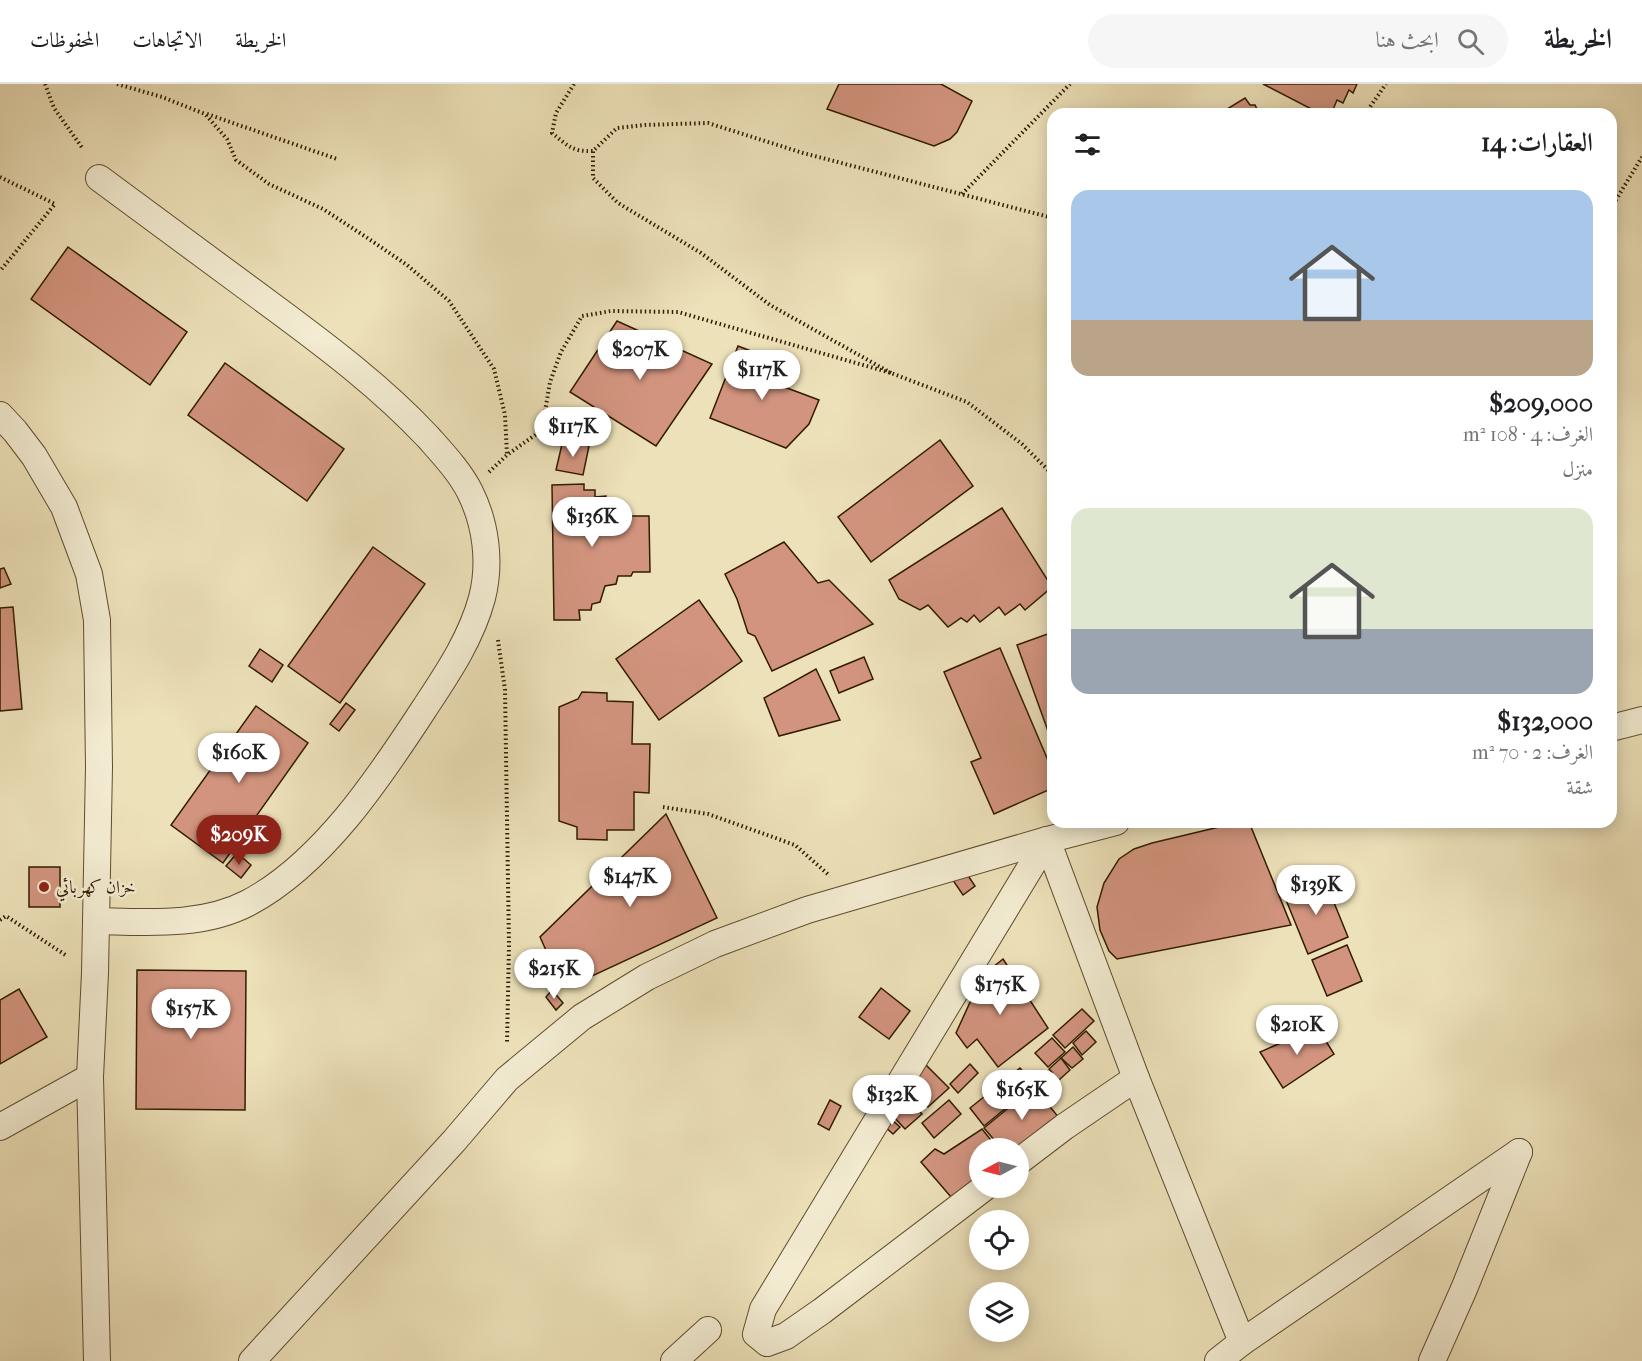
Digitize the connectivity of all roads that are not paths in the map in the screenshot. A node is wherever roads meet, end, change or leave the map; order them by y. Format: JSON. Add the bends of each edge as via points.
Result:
{"nodes":[{"id":1,"x":99,"y":178,"type":"dead end"},
{"id":2,"x":0,"y":415,"type":"edge"},
{"id":3,"x":1642,"y":720,"type":"edge"},
{"id":4,"x":1617,"y":726,"type":"edge"},
{"id":5,"x":1093,"y":828,"type":"edge"},
{"id":6,"x":1047,"y":840,"type":"junction"},
{"id":7,"x":96,"y":921,"type":"junction"},
{"id":8,"x":90,"y":1077,"type":"junction"},
{"id":9,"x":1136,"y":1078,"type":"junction"},
{"id":10,"x":0,"y":1127,"type":"edge"},
{"id":11,"x":1029,"y":1154,"type":"edge"},
{"id":12,"x":971,"y":1198,"type":"edge"},
{"id":13,"x":708,"y":1330,"type":"dead end"},
{"id":14,"x":1242,"y":1342,"type":"junction"},
{"id":15,"x":97,"y":1361,"type":"edge"},
{"id":16,"x":252,"y":1361,"type":"edge"},
{"id":17,"x":674,"y":1361,"type":"edge"},
{"id":18,"x":1218,"y":1361,"type":"edge"},
{"id":19,"x":1432,"y":1361,"type":"edge"}],
"edges":[{"from":1,"to":7,"type":"street","via":[[366,377],[407,415],[446,457],[470,491],[484,528],[487,565],[482,597],[466,643],[405,739],[315,853],[283,882],[246,904],[214,916],[181,922]]},
{"from":2,"to":7,"type":"street","via":[[34,456],[64,507],[89,574],[97,620]]},
{"from":3,"to":4,"type":"street"},
{"from":5,"to":6,"type":"street"},
{"from":6,"to":9,"type":"street"},
{"from":6,"to":12,"type":"street","via":[[763,1309],[756,1334],[766,1343],[786,1336]]},
{"from":6,"to":16,"type":"street","via":[[807,910],[715,944],[647,977],[582,1017],[507,1079]]},
{"from":7,"to":8,"type":"street"},
{"from":8,"to":10,"type":"street"},
{"from":8,"to":15,"type":"street"},
{"from":9,"to":11,"type":"street"},
{"from":9,"to":14,"type":"street"},
{"from":13,"to":17,"type":"street"},
{"from":14,"to":18,"type":"street"},
{"from":14,"to":19,"type":"street","via":[[1519,1152]]}]}
